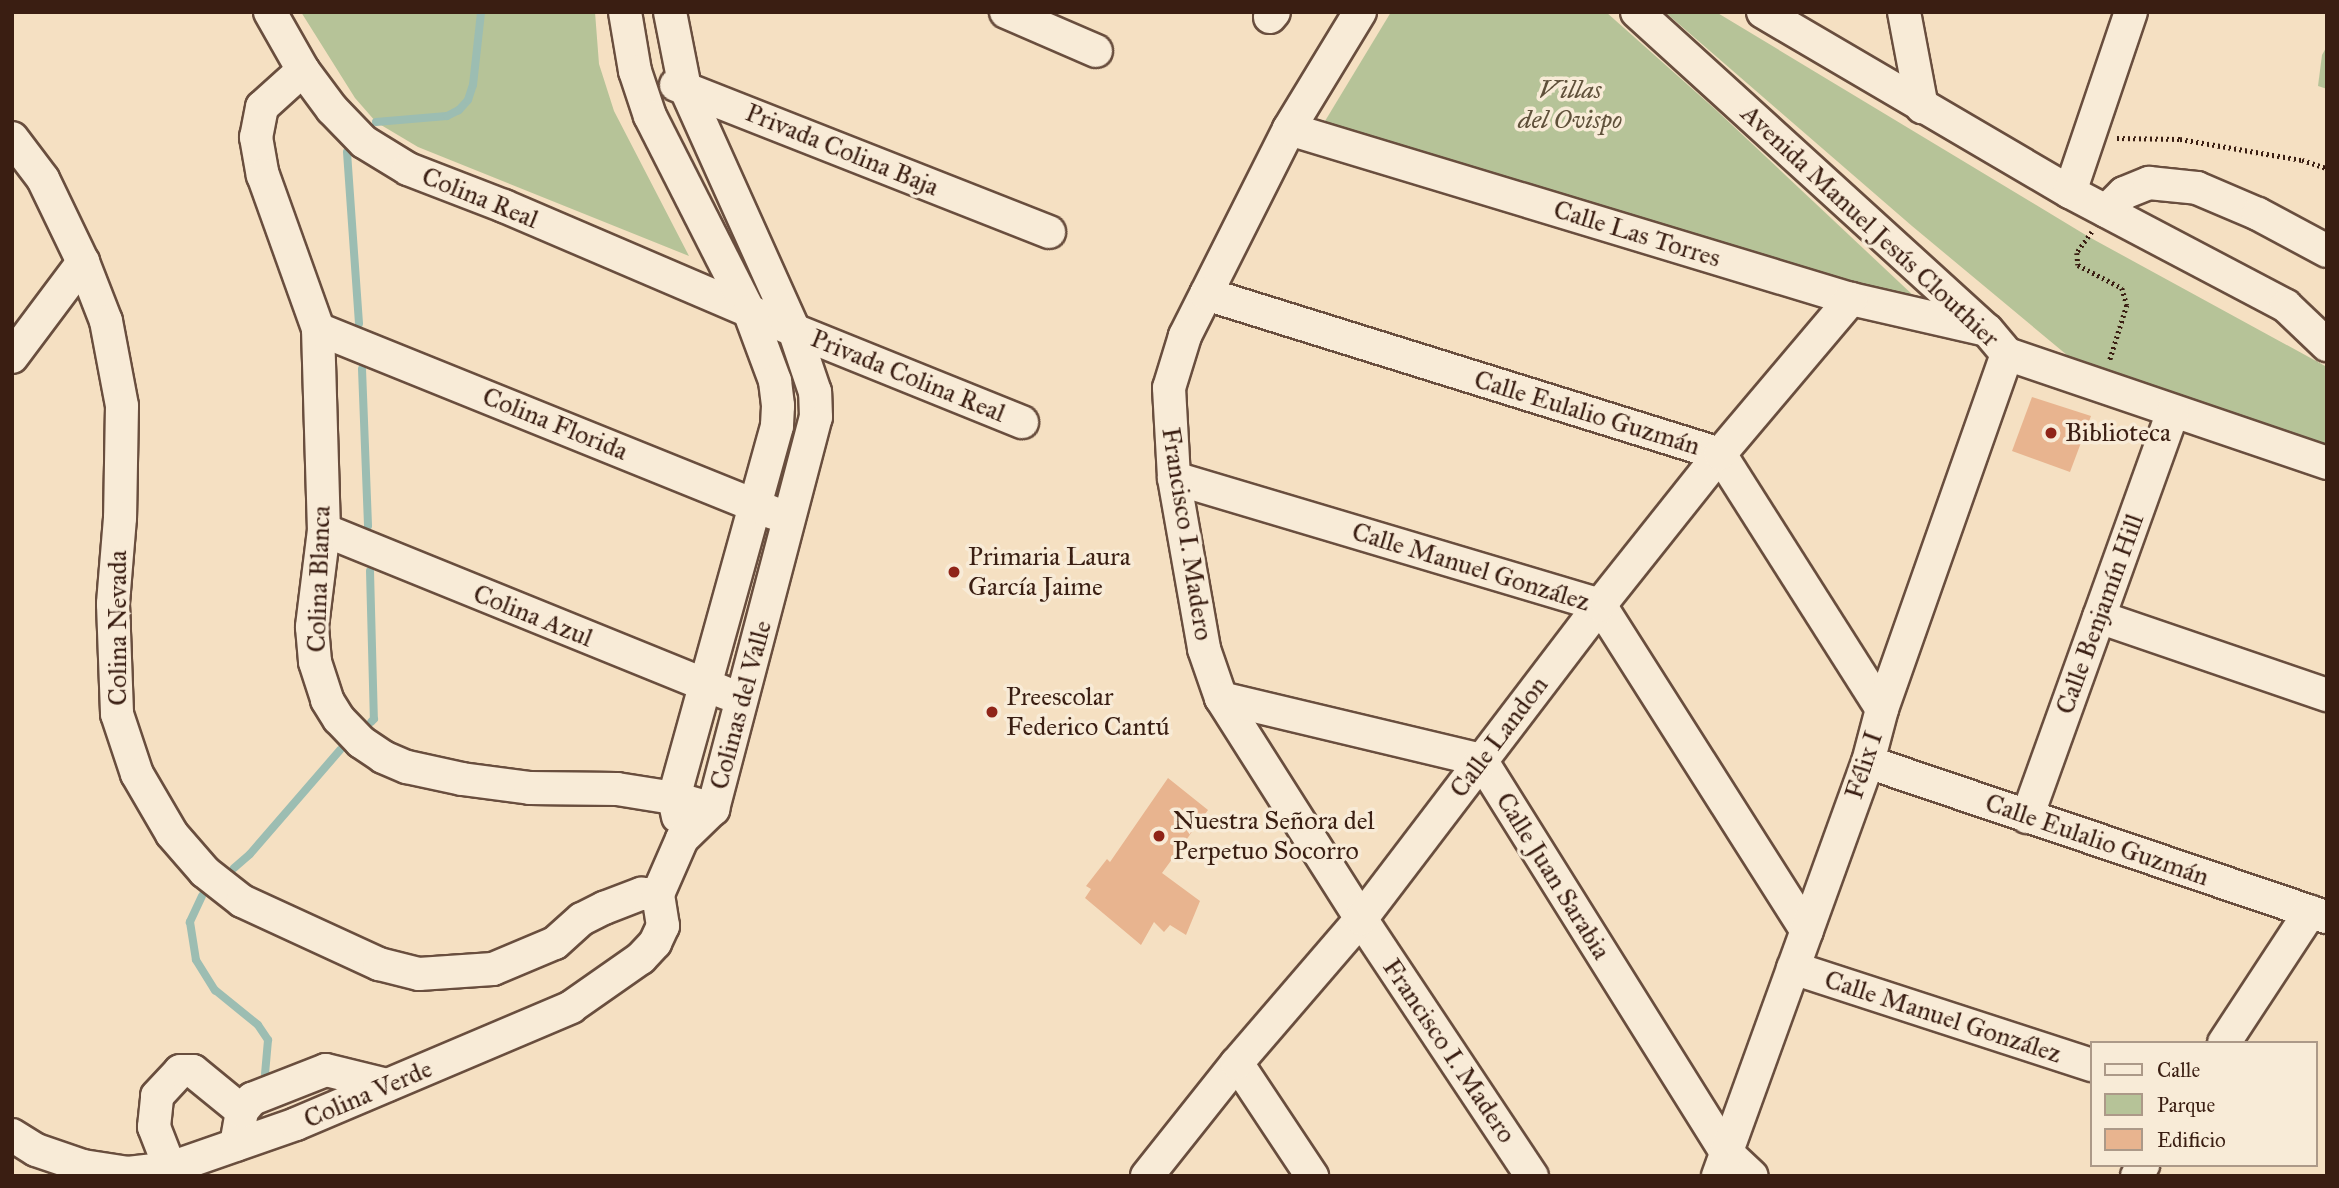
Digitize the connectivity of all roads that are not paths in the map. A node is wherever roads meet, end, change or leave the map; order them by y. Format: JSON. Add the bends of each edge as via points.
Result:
{"nodes":[{"id":1,"x":270,"y":12,"type":"edge"},
{"id":2,"x":625,"y":12,"type":"edge"},
{"id":3,"x":670,"y":12,"type":"edge"},
{"id":4,"x":1006,"y":12,"type":"edge"},
{"id":5,"x":1360,"y":12,"type":"edge"},
{"id":6,"x":1637,"y":12,"type":"edge"},
{"id":7,"x":1763,"y":12,"type":"edge"},
{"id":8,"x":1904,"y":12,"type":"edge"},
{"id":9,"x":2123,"y":15,"type":"edge"},
{"id":10,"x":1060,"y":23,"type":"edge"},
{"id":11,"x":1096,"y":51,"type":"dead end"},
{"id":12,"x":303,"y":70,"type":"junction"},
{"id":13,"x":635,"y":71,"type":"junction"},
{"id":14,"x":685,"y":88,"type":"junction"},
{"id":15,"x":1922,"y":107,"type":"junction"},
{"id":16,"x":1289,"y":129,"type":"junction"},
{"id":17,"x":12,"y":138,"type":"edge"},
{"id":18,"x":2070,"y":192,"type":"junction"},
{"id":19,"x":2106,"y":211,"type":"junction"},
{"id":20,"x":1049,"y":232,"type":"dead end"},
{"id":21,"x":2327,"y":251,"type":"edge"},
{"id":22,"x":83,"y":262,"type":"junction"},
{"id":23,"x":1206,"y":294,"type":"junction"},
{"id":24,"x":1851,"y":299,"type":"junction"},
{"id":25,"x":2286,"y":306,"type":"junction"},
{"id":26,"x":749,"y":311,"type":"junction"},
{"id":27,"x":2327,"y":316,"type":"edge"},
{"id":28,"x":318,"y":329,"type":"junction"},
{"id":29,"x":794,"y":330,"type":"junction"},
{"id":30,"x":1997,"y":342,"type":"junction"},
{"id":31,"x":2327,"y":345,"type":"edge"},
{"id":32,"x":12,"y":357,"type":"edge"},
{"id":33,"x":2173,"y":411,"type":"junction"},
{"id":34,"x":1022,"y":422,"type":"dead end"},
{"id":35,"x":1720,"y":454,"type":"junction"},
{"id":36,"x":2327,"y":463,"type":"edge"},
{"id":37,"x":1174,"y":478,"type":"junction"},
{"id":38,"x":753,"y":504,"type":"junction"},
{"id":39,"x":790,"y":521,"type":"junction"},
{"id":40,"x":324,"y":530,"type":"junction"},
{"id":41,"x":1600,"y":605,"type":"junction"},
{"id":42,"x":2099,"y":617,"type":"junction"},
{"id":43,"x":706,"y":685,"type":"junction"},
{"id":44,"x":2327,"y":695,"type":"edge"},
{"id":45,"x":1221,"y":698,"type":"junction"},
{"id":46,"x":744,"y":699,"type":"junction"},
{"id":47,"x":1882,"y":709,"type":"junction"},
{"id":48,"x":1481,"y":760,"type":"junction"},
{"id":49,"x":1868,"y":762,"type":"junction"},
{"id":50,"x":674,"y":798,"type":"junction"},
{"id":51,"x":713,"y":810,"type":"junction"},
{"id":52,"x":2026,"y":817,"type":"junction"},
{"id":53,"x":682,"y":839,"type":"junction"},
{"id":54,"x":658,"y":894,"type":"junction"},
{"id":55,"x":2319,"y":914,"type":"edge"},
{"id":56,"x":1361,"y":919,"type":"junction"},
{"id":57,"x":1807,"y":931,"type":"junction"},
{"id":58,"x":1793,"y":968,"type":"junction"},
{"id":59,"x":2225,"y":1041,"type":"edge"},
{"id":60,"x":1237,"y":1063,"type":"junction"},
{"id":61,"x":2090,"y":1064,"type":"edge"},
{"id":62,"x":387,"y":1086,"type":"junction"},
{"id":63,"x":242,"y":1111,"type":"junction"},
{"id":64,"x":12,"y":1135,"type":"edge"},
{"id":65,"x":236,"y":1145,"type":"junction"},
{"id":66,"x":1722,"y":1164,"type":"edge"},
{"id":67,"x":206,"y":1166,"type":"edge"},
{"id":68,"x":170,"y":1168,"type":"junction"},
{"id":69,"x":1147,"y":1176,"type":"edge"},
{"id":70,"x":1312,"y":1176,"type":"edge"},
{"id":71,"x":1532,"y":1176,"type":"edge"},
{"id":72,"x":1752,"y":1176,"type":"edge"}],
"edges":[{"from":1,"to":12,"type":"street","name":"Colina Real"},
{"from":2,"to":13,"type":"street","name":"Colinas del Valle"},
{"from":3,"to":14,"type":"street","name":"Colinas del Valle"},
{"from":4,"to":10,"type":"street"},
{"from":5,"to":16,"type":"street","name":"Francisco I. Madero"},
{"from":6,"to":30,"type":"street","name":"Avenida Manuel Jesús Clouthier"},
{"from":7,"to":15,"type":"street"},
{"from":8,"to":15,"type":"street"},
{"from":9,"to":18,"type":"street"},
{"from":10,"to":11,"type":"street"},
{"from":12,"to":26,"type":"street","name":"Colina Real","via":[[364,142],[408,169]]},
{"from":12,"to":28,"type":"street","name":"Colina Blanca","via":[[262,107],[256,137],[263,175]]},
{"from":13,"to":14,"type":"street","name":"Privada Colina Baja"},
{"from":13,"to":26,"type":"street","name":"Colinas del Valle","via":[[676,173]]},
{"from":14,"to":20,"type":"street","name":"Privada Colina Baja"},
{"from":14,"to":29,"type":"street","name":"Colinas del Valle"},
{"from":15,"to":18,"type":"street"},
{"from":16,"to":23,"type":"street","name":"Francisco I. Madero"},
{"from":16,"to":24,"type":"street","name":"Calle Las Torres"},
{"from":17,"to":22,"type":"street","name":"Colina Nevada","via":[[43,179]]},
{"from":18,"to":19,"type":"street"},
{"from":19,"to":21,"type":"street","via":[[2124,193],[2149,183],[2197,188],[2259,214]]},
{"from":19,"to":25,"type":"street"},
{"from":22,"to":32,"type":"street"},
{"from":22,"to":54,"type":"street","name":"Colina Nevada","via":[[106,321],[122,406],[113,604],[117,713],[137,774],[172,834],[205,872],[242,901],[323,941],[379,964],[419,974],[493,969],[555,943],[582,919],[604,908],[641,894]]},
{"from":23,"to":35,"type":"street","name":"Calle Eulalio Guzmán"},
{"from":23,"to":37,"type":"street","name":"Francisco I. Madero","via":[[1185,336],[1169,388]]},
{"from":24,"to":30,"type":"street","name":"Calle Las Torres"},
{"from":24,"to":35,"type":"street","name":"Calle Landon"},
{"from":25,"to":27,"type":"street"},
{"from":25,"to":31,"type":"street"},
{"from":26,"to":29,"type":"street","name":"Colina Real"},
{"from":26,"to":38,"type":"street","name":"Colinas del Valle","via":[[775,381],[778,406],[777,426]]},
{"from":28,"to":38,"type":"street","name":"Colina Florida"},
{"from":28,"to":40,"type":"street","name":"Colina Blanca"},
{"from":29,"to":34,"type":"street","name":"Privada Colina Real"},
{"from":29,"to":39,"type":"street","name":"Colinas del Valle","via":[[815,392],[816,417]]},
{"from":30,"to":33,"type":"street","name":"Avenida Manuel Jesús Clouthier"},
{"from":30,"to":47,"type":"street","name":"Félix I"},
{"from":33,"to":36,"type":"street","name":"Avenida Manuel Jesús Clouthier"},
{"from":33,"to":42,"type":"street","name":"Calle Benjamín Hill"},
{"from":35,"to":41,"type":"street","name":"Calle Landon"},
{"from":35,"to":47,"type":"street","name":"Calle Eulalio Guzmán"},
{"from":37,"to":41,"type":"street","name":"Calle Manuel González"},
{"from":37,"to":45,"type":"street","name":"Francisco I. Madero","via":[[1202,638]]},
{"from":38,"to":39,"type":"street","name":"Colina Florida"},
{"from":38,"to":43,"type":"street","name":"Colinas del Valle"},
{"from":39,"to":46,"type":"street","name":"Colinas del Valle"},
{"from":40,"to":43,"type":"street","name":"Colina Azul"},
{"from":40,"to":50,"type":"street","name":"Colina Blanca","via":[[313,627],[315,662],[327,700],[361,742],[407,767],[462,779],[530,788],[617,789]]},
{"from":41,"to":48,"type":"street","name":"Calle Landon"},
{"from":41,"to":57,"type":"street","name":"Calle Manuel González"},
{"from":42,"to":44,"type":"street"},
{"from":42,"to":52,"type":"street","name":"Calle Benjamín Hill"},
{"from":43,"to":46,"type":"street","name":"Colina Azul"},
{"from":43,"to":50,"type":"street","name":"Colinas del Valle"},
{"from":45,"to":48,"type":"street"},
{"from":45,"to":56,"type":"street","name":"Francisco I. Madero"},
{"from":46,"to":51,"type":"street","name":"Colinas del Valle"},
{"from":47,"to":49,"type":"street","name":"Félix I"},
{"from":48,"to":56,"type":"street","name":"Calle Landon"},
{"from":48,"to":66,"type":"street","name":"Calle Juan Sarabia"},
{"from":49,"to":52,"type":"street","name":"Calle Eulalio Guzmán"},
{"from":49,"to":57,"type":"street","name":"Félix I"},
{"from":50,"to":51,"type":"street","name":"Colina Blanca"},
{"from":50,"to":53,"type":"street","name":"Colinas del Valle"},
{"from":51,"to":53,"type":"street","name":"Colinas del Valle"},
{"from":52,"to":55,"type":"street","name":"Calle Eulalio Guzmán"},
{"from":53,"to":54,"type":"street"},
{"from":54,"to":62,"type":"street","name":"Colina Verde","via":[[663,926],[655,943],[606,985],[571,1007]]},
{"from":55,"to":59,"type":"street"},
{"from":56,"to":60,"type":"street","name":"Calle Landon"},
{"from":56,"to":71,"type":"street","name":"Francisco I. Madero"},
{"from":57,"to":58,"type":"street","name":"Félix I"},
{"from":58,"to":61,"type":"street","name":"Calle Manuel González"},
{"from":58,"to":66,"type":"street","name":"Félix I"},
{"from":60,"to":69,"type":"street","name":"Calle Landon"},
{"from":60,"to":70,"type":"street"},
{"from":62,"to":63,"type":"street","via":[[326,1070],[252,1099]]},
{"from":62,"to":65,"type":"street","name":"Colina Verde"},
{"from":63,"to":65,"type":"street"},
{"from":63,"to":68,"type":"street","via":[[193,1071],[180,1070],[157,1096],[154,1127]]},
{"from":64,"to":68,"type":"street","name":"Colina Verde","via":[[36,1150],[104,1172]]},
{"from":65,"to":67,"type":"street","name":"Colina Verde"},
{"from":66,"to":72,"type":"street","name":"Calle Juan Sarabia"},
{"from":67,"to":68,"type":"street","name":"Colina Verde"}]}
